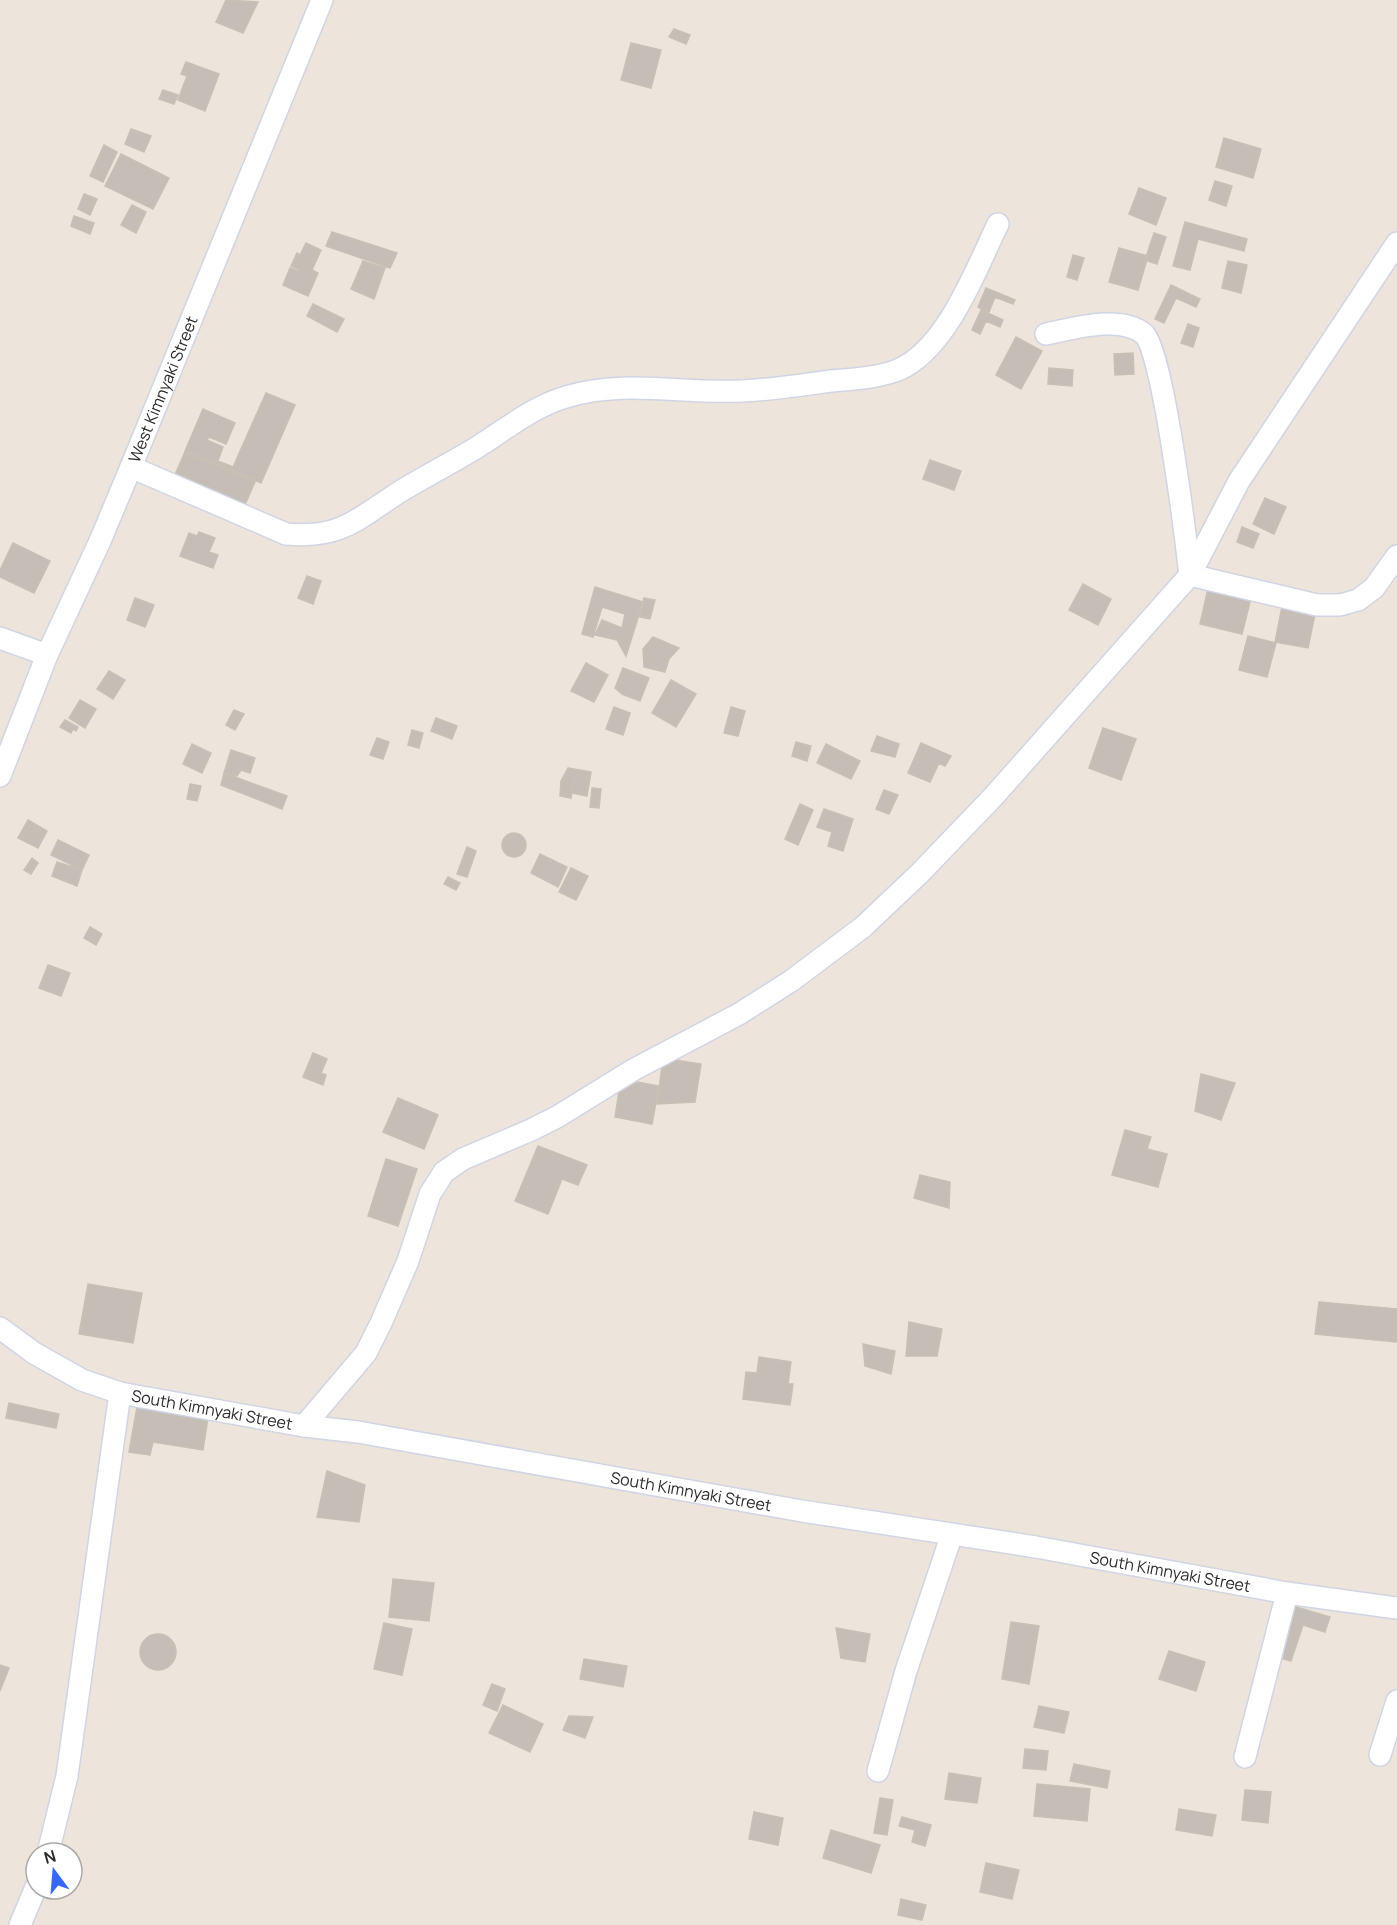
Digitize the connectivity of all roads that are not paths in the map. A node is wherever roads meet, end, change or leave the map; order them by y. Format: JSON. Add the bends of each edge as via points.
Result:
{"nodes":[{"id":1,"x":322,"y":0,"type":"edge"},
{"id":2,"x":998,"y":224,"type":"dead end"},
{"id":3,"x":1397,"y":243,"type":"edge"},
{"id":4,"x":1046,"y":334,"type":"dead end"},
{"id":5,"x":131,"y":467,"type":"junction"},
{"id":6,"x":1397,"y":556,"type":"edge"},
{"id":7,"x":1190,"y":575,"type":"junction"},
{"id":8,"x":0,"y":638,"type":"edge"},
{"id":9,"x":47,"y":655,"type":"junction"},
{"id":10,"x":0,"y":776,"type":"edge"},
{"id":11,"x":0,"y":1328,"type":"edge"},
{"id":12,"x":120,"y":1393,"type":"junction"},
{"id":13,"x":304,"y":1426,"type":"junction"},
{"id":14,"x":952,"y":1534,"type":"junction"},
{"id":15,"x":1287,"y":1593,"type":"junction"},
{"id":16,"x":1397,"y":1608,"type":"edge"},
{"id":17,"x":1397,"y":1701,"type":"edge"},
{"id":18,"x":1380,"y":1755,"type":"dead end"},
{"id":19,"x":1245,"y":1757,"type":"dead end"},
{"id":20,"x":878,"y":1771,"type":"dead end"},
{"id":21,"x":51,"y":1841,"type":"edge"},
{"id":22,"x":30,"y":1901,"type":"edge"},
{"id":23,"x":20,"y":1925,"type":"edge"}],
"edges":[{"from":1,"to":5,"type":"street","name":"West Kimnyaki Street"},
{"from":2,"to":5,"type":"street","via":[[949,323],[924,353],[898,369],[870,377],[741,391],[598,389],[565,397],[539,408],[337,531],[310,536],[286,534]]},
{"from":3,"to":7,"type":"street","via":[[1239,482]]},
{"from":4,"to":7,"type":"street","via":[[1118,325],[1144,334],[1148,340],[1174,462]]},
{"from":5,"to":9,"type":"street","name":"West Kimnyaki Street"},
{"from":6,"to":7,"type":"street","via":[[1374,588],[1358,600],[1340,605],[1317,605]]},
{"from":7,"to":13,"type":"street","via":[[993,797],[863,927],[739,1014],[633,1070],[557,1117],[444,1172],[430,1194],[408,1261],[366,1353]]},
{"from":8,"to":9,"type":"street"},
{"from":9,"to":10,"type":"street","name":"West Kimnyaki Street"},
{"from":11,"to":12,"type":"street","name":"South Kimnyaki Street","via":[[82,1380]]},
{"from":12,"to":13,"type":"street","name":"South Kimnyaki Street"},
{"from":12,"to":21,"type":"street","via":[[67,1776]]},
{"from":13,"to":14,"type":"street","name":"South Kimnyaki Street"},
{"from":14,"to":15,"type":"street","name":"South Kimnyaki Street"},
{"from":14,"to":20,"type":"street","via":[[906,1671]]},
{"from":15,"to":16,"type":"street","name":"South Kimnyaki Street"},
{"from":15,"to":19,"type":"street"},
{"from":17,"to":18,"type":"street"},
{"from":22,"to":23,"type":"street"}]}
